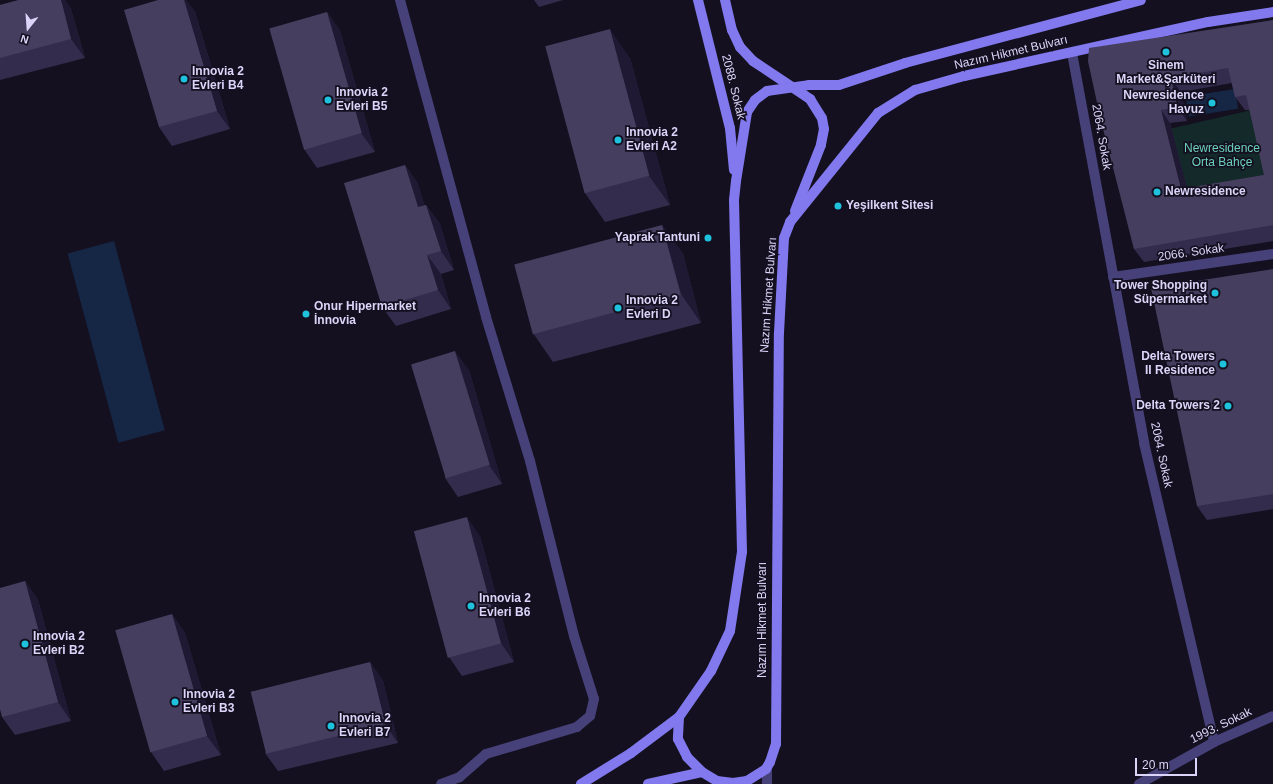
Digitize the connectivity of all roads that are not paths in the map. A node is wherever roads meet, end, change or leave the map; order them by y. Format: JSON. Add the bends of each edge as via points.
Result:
{"nodes":[{"id":1,"x":400,"y":0,"type":"edge"},
{"id":2,"x":698,"y":0,"type":"edge"},
{"id":3,"x":725,"y":0,"type":"edge"},
{"id":4,"x":1141,"y":0,"type":"edge"},
{"id":5,"x":1273,"y":12,"type":"edge"},
{"id":6,"x":1072,"y":52,"type":"junction"},
{"id":7,"x":794,"y":87,"type":"junction"},
{"id":8,"x":736,"y":181,"type":"junction"},
{"id":9,"x":790,"y":222,"type":"junction"},
{"id":10,"x":1273,"y":254,"type":"edge"},
{"id":11,"x":1113,"y":277,"type":"junction"},
{"id":12,"x":1273,"y":716,"type":"edge"},
{"id":13,"x":678,"y":717,"type":"junction"},
{"id":14,"x":1214,"y":742,"type":"junction"},
{"id":15,"x":767,"y":767,"type":"junction"},
{"id":16,"x":702,"y":772,"type":"junction"},
{"id":17,"x":718,"y":783,"type":"edge"},
{"id":18,"x":441,"y":784,"type":"edge"},
{"id":19,"x":581,"y":784,"type":"edge"},
{"id":20,"x":648,"y":784,"type":"edge"},
{"id":21,"x":767,"y":784,"type":"edge"},
{"id":22,"x":1139,"y":784,"type":"edge"}],
"edges":[{"from":1,"to":18,"type":"street","via":[[484,310],[530,462],[574,636],[594,699],[590,716],[577,727],[486,754],[460,777]]},
{"from":2,"to":8,"type":"main road","name":"2088. Sokak","via":[[730,128]]},
{"from":3,"to":7,"type":"main road","via":[[732,30],[740,47],[753,61]]},
{"from":4,"to":7,"type":"main road","name":"Nazım Hikmet Bulvarı","via":[[905,63],[839,85]]},
{"from":5,"to":6,"type":"main road","name":"Nazım Hikmet Bulvarı","via":[[1208,22]]},
{"from":6,"to":9,"type":"main road","name":"Nazım Hikmet Bulvarı","via":[[964,76],[915,90],[878,114]]},
{"from":6,"to":11,"type":"street","name":"2064. Sokak"},
{"from":7,"to":8,"type":"main road","name":"Nazım Hikmet Bulvarı","via":[[767,91],[755,100],[748,112]]},
{"from":7,"to":9,"type":"main road","via":[[817,108],[824,129],[821,145]]},
{"from":8,"to":13,"type":"main road","name":"Nazım Hikmet Bulvarı","via":[[734,200],[742,552],[730,631],[711,671]]},
{"from":9,"to":15,"type":"main road","name":"Nazım Hikmet Bulvarı","via":[[784,238],[779,333],[776,744]]},
{"from":10,"to":11,"type":"street","name":"2066. Sokak","via":[[1242,254]]},
{"from":11,"to":14,"type":"street","name":"2064. Sokak","via":[[1144,444]]},
{"from":12,"to":14,"type":"street","name":"1993. Sokak"},
{"from":13,"to":16,"type":"main road","via":[[678,738],[686,757]]},
{"from":13,"to":19,"type":"main road","name":"Nazım Hikmet Bulvarı","via":[[631,753]]},
{"from":14,"to":22,"type":"street","name":"1993. Sokak"},
{"from":15,"to":17,"type":"main road","via":[[747,781]]},
{"from":15,"to":21,"type":"street"},
{"from":16,"to":17,"type":"main road"},
{"from":16,"to":20,"type":"main road"}]}
